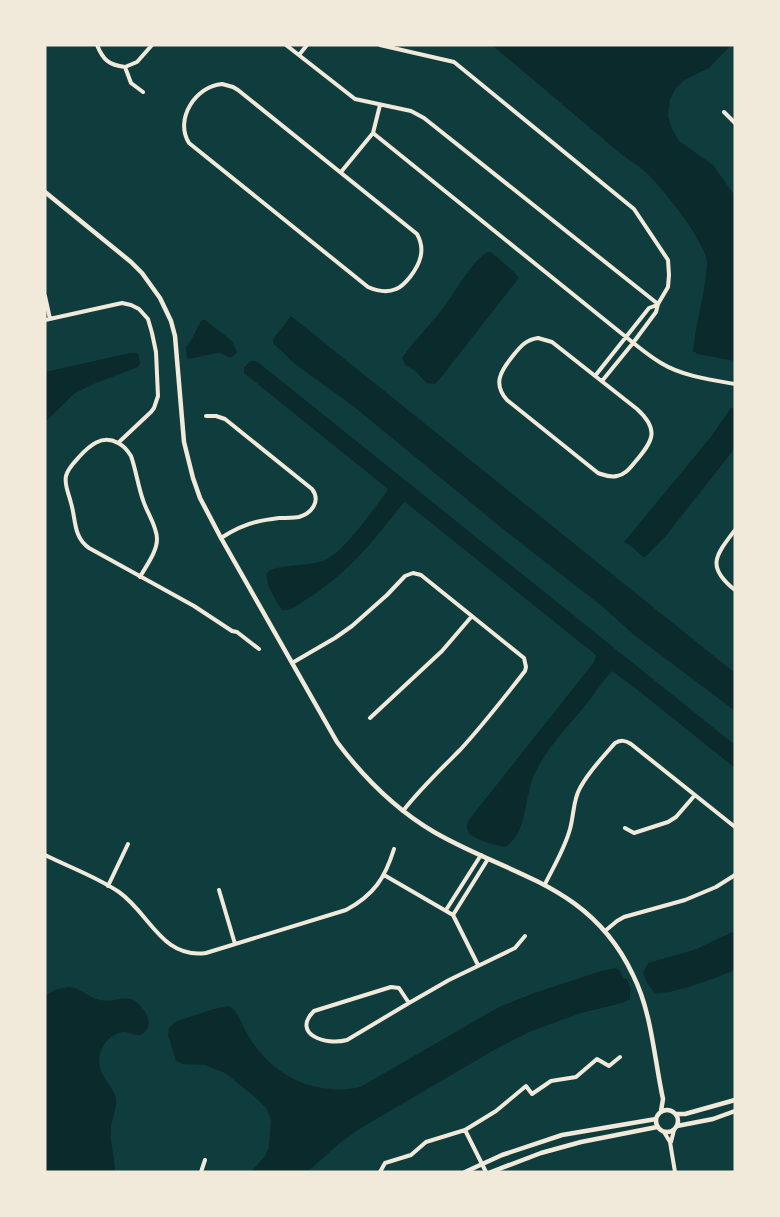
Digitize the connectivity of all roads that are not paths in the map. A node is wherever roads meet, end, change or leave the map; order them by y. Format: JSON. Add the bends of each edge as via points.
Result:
{"nodes":[{"id":1,"x":97,"y":45,"type":"edge"},
{"id":2,"x":152,"y":45,"type":"edge"},
{"id":3,"x":286,"y":45,"type":"edge"},
{"id":4,"x":307,"y":45,"type":"edge"},
{"id":5,"x":380,"y":45,"type":"edge"},
{"id":6,"x":299,"y":55,"type":"junction"},
{"id":7,"x":125,"y":67,"type":"junction"},
{"id":8,"x":143,"y":92,"type":"dead end"},
{"id":9,"x":380,"y":105,"type":"junction"},
{"id":10,"x":724,"y":112,"type":"dead end"},
{"id":11,"x":735,"y":123,"type":"edge"},
{"id":12,"x":373,"y":133,"type":"junction"},
{"id":13,"x":341,"y":172,"type":"junction"},
{"id":14,"x":45,"y":192,"type":"edge"},
{"id":15,"x":45,"y":296,"type":"edge"},
{"id":16,"x":658,"y":304,"type":"junction"},
{"id":17,"x":47,"y":319,"type":"edge"},
{"id":18,"x":626,"y":337,"type":"junction"},
{"id":19,"x":633,"y":343,"type":"junction"},
{"id":20,"x":595,"y":376,"type":"junction"},
{"id":21,"x":602,"y":381,"type":"junction"},
{"id":22,"x":735,"y":384,"type":"edge"},
{"id":23,"x":206,"y":416,"type":"dead end"},
{"id":24,"x":118,"y":442,"type":"junction"},
{"id":25,"x":735,"y":530,"type":"edge"},
{"id":26,"x":221,"y":538,"type":"junction"},
{"id":27,"x":140,"y":577,"type":"junction"},
{"id":28,"x":735,"y":590,"type":"edge"},
{"id":29,"x":472,"y":616,"type":"junction"},
{"id":30,"x":259,"y":649,"type":"dead end"},
{"id":31,"x":292,"y":663,"type":"junction"},
{"id":32,"x":370,"y":718,"type":"dead end"},
{"id":33,"x":695,"y":795,"type":"junction"},
{"id":34,"x":403,"y":811,"type":"junction"},
{"id":35,"x":735,"y":827,"type":"edge"},
{"id":36,"x":625,"y":828,"type":"dead end"},
{"id":37,"x":128,"y":844,"type":"dead end"},
{"id":38,"x":394,"y":849,"type":"dead end"},
{"id":39,"x":45,"y":855,"type":"edge"},
{"id":40,"x":481,"y":855,"type":"junction"},
{"id":41,"x":488,"y":858,"type":"junction"},
{"id":42,"x":384,"y":875,"type":"junction"},
{"id":43,"x":735,"y":875,"type":"edge"},
{"id":44,"x":545,"y":884,"type":"junction"},
{"id":45,"x":108,"y":886,"type":"junction"},
{"id":46,"x":219,"y":890,"type":"dead end"},
{"id":47,"x":446,"y":910,"type":"junction"},
{"id":48,"x":453,"y":915,"type":"junction"},
{"id":49,"x":605,"y":931,"type":"junction"},
{"id":50,"x":525,"y":936,"type":"dead end"},
{"id":51,"x":235,"y":944,"type":"junction"},
{"id":52,"x":478,"y":965,"type":"junction"},
{"id":53,"x":409,"y":1003,"type":"junction"},
{"id":54,"x":620,"y":1057,"type":"dead end"},
{"id":55,"x":663,"y":1099,"type":"junction"},
{"id":56,"x":735,"y":1100,"type":"edge"},
{"id":57,"x":661,"y":1111,"type":"junction"},
{"id":58,"x":735,"y":1111,"type":"edge"},
{"id":59,"x":673,"y":1112,"type":"junction"},
{"id":60,"x":656,"y":1119,"type":"junction"},
{"id":61,"x":657,"y":1127,"type":"junction"},
{"id":62,"x":675,"y":1128,"type":"junction"},
{"id":63,"x":465,"y":1130,"type":"junction"},
{"id":64,"x":664,"y":1132,"type":"junction"},
{"id":65,"x":670,"y":1143,"type":"junction"},
{"id":66,"x":205,"y":1160,"type":"dead end"},
{"id":67,"x":483,"y":1165,"type":"junction"},
{"id":68,"x":201,"y":1172,"type":"edge"},
{"id":69,"x":380,"y":1172,"type":"edge"},
{"id":70,"x":465,"y":1172,"type":"edge"},
{"id":71,"x":486,"y":1172,"type":"edge"},
{"id":72,"x":491,"y":1172,"type":"edge"},
{"id":73,"x":675,"y":1172,"type":"edge"}],
"edges":[{"from":1,"to":7,"type":"street","via":[[105,60]]},
{"from":2,"to":7,"type":"street","via":[[137,62]]},
{"from":3,"to":6,"type":"street"},
{"from":4,"to":6,"type":"street"},
{"from":5,"to":16,"type":"street","via":[[454,62],[634,209],[668,260],[668,287]]},
{"from":6,"to":9,"type":"street","via":[[355,99]]},
{"from":7,"to":8,"type":"street","via":[[131,83]]},
{"from":9,"to":12,"type":"street"},
{"from":9,"to":16,"type":"street","via":[[411,111],[424,118]]},
{"from":10,"to":11,"type":"street"},
{"from":12,"to":13,"type":"street"},
{"from":12,"to":18,"type":"street"},
{"from":13,"to":13,"type":"street","via":[[420,239],[420,261],[393,291],[369,287],[193,147],[183,132],[185,114],[210,86],[233,87]]},
{"from":14,"to":26,"type":"street","via":[[131,262],[160,298],[175,336],[181,424],[188,460],[200,498]]},
{"from":15,"to":17,"type":"street"},
{"from":16,"to":18,"type":"street","via":[[649,308]]},
{"from":16,"to":19,"type":"street"},
{"from":17,"to":24,"type":"street","via":[[127,303],[148,319],[156,352],[157,401],[151,412]]},
{"from":18,"to":19,"type":"street"},
{"from":18,"to":20,"type":"street"},
{"from":19,"to":21,"type":"street"},
{"from":19,"to":22,"type":"street","via":[[663,364],[701,378]]},
{"from":20,"to":21,"type":"street"},
{"from":20,"to":21,"type":"street","via":[[552,342],[538,338],[523,344],[502,369],[500,388],[507,400],[598,473],[618,476],[627,472],[648,447],[651,426],[644,415]]},
{"from":23,"to":26,"type":"street","via":[[225,419],[316,496],[314,506],[300,516],[252,523]]},
{"from":24,"to":27,"type":"street","via":[[130,454],[157,535],[156,548]]},
{"from":24,"to":27,"type":"street","via":[[103,440],[91,445],[69,469],[66,487],[81,542]]},
{"from":25,"to":28,"type":"street","via":[[717,554],[716,562],[719,576]]},
{"from":26,"to":31,"type":"street"},
{"from":27,"to":30,"type":"street","via":[[237,632]]},
{"from":29,"to":31,"type":"street","via":[[421,575],[408,574],[352,626]]},
{"from":29,"to":32,"type":"street","via":[[442,651]]},
{"from":29,"to":34,"type":"street","via":[[521,655],[525,671],[482,725]]},
{"from":31,"to":34,"type":"street","via":[[350,758]]},
{"from":33,"to":35,"type":"street"},
{"from":33,"to":36,"type":"street","via":[[668,822],[634,833]]},
{"from":33,"to":44,"type":"street","via":[[640,750],[627,742],[615,743],[578,793],[567,838]]},
{"from":34,"to":40,"type":"street"},
{"from":37,"to":45,"type":"street"},
{"from":38,"to":42,"type":"street"},
{"from":39,"to":45,"type":"street"},
{"from":40,"to":41,"type":"street"},
{"from":40,"to":47,"type":"street"},
{"from":41,"to":44,"type":"street"},
{"from":41,"to":48,"type":"street"},
{"from":42,"to":47,"type":"street"},
{"from":42,"to":51,"type":"street","via":[[364,899],[346,910]]},
{"from":43,"to":49,"type":"street","via":[[685,900],[624,917]]},
{"from":44,"to":49,"type":"street","via":[[579,906]]},
{"from":45,"to":51,"type":"street","via":[[129,900],[177,949],[201,953]]},
{"from":46,"to":51,"type":"street"},
{"from":47,"to":48,"type":"street"},
{"from":48,"to":52,"type":"street"},
{"from":49,"to":55,"type":"street","via":[[626,960],[640,992]]},
{"from":50,"to":52,"type":"street","via":[[515,948]]},
{"from":52,"to":53,"type":"street"},
{"from":53,"to":53,"type":"street","via":[[339,1042],[318,1039],[307,1026],[314,1011],[391,987],[399,988]]},
{"from":54,"to":63,"type":"street","via":[[609,1066],[597,1059],[576,1077],[551,1081],[532,1094],[526,1086]]},
{"from":55,"to":57,"type":"street"},
{"from":55,"to":59,"type":"street"},
{"from":56,"to":59,"type":"street","via":[[685,1114]]},
{"from":57,"to":59,"type":"street"},
{"from":57,"to":60,"type":"street"},
{"from":58,"to":62,"type":"street"},
{"from":59,"to":62,"type":"street","via":[[678,1120]]},
{"from":60,"to":61,"type":"street"},
{"from":60,"to":67,"type":"street","via":[[562,1135]]},
{"from":61,"to":64,"type":"street"},
{"from":61,"to":72,"type":"street","via":[[581,1142]]},
{"from":62,"to":64,"type":"street"},
{"from":62,"to":65,"type":"street"},
{"from":63,"to":67,"type":"street"},
{"from":63,"to":69,"type":"street","via":[[426,1142],[411,1155],[386,1163]]},
{"from":64,"to":65,"type":"street"},
{"from":65,"to":73,"type":"street"},
{"from":66,"to":68,"type":"street"},
{"from":67,"to":70,"type":"street"},
{"from":67,"to":71,"type":"street"}]}
